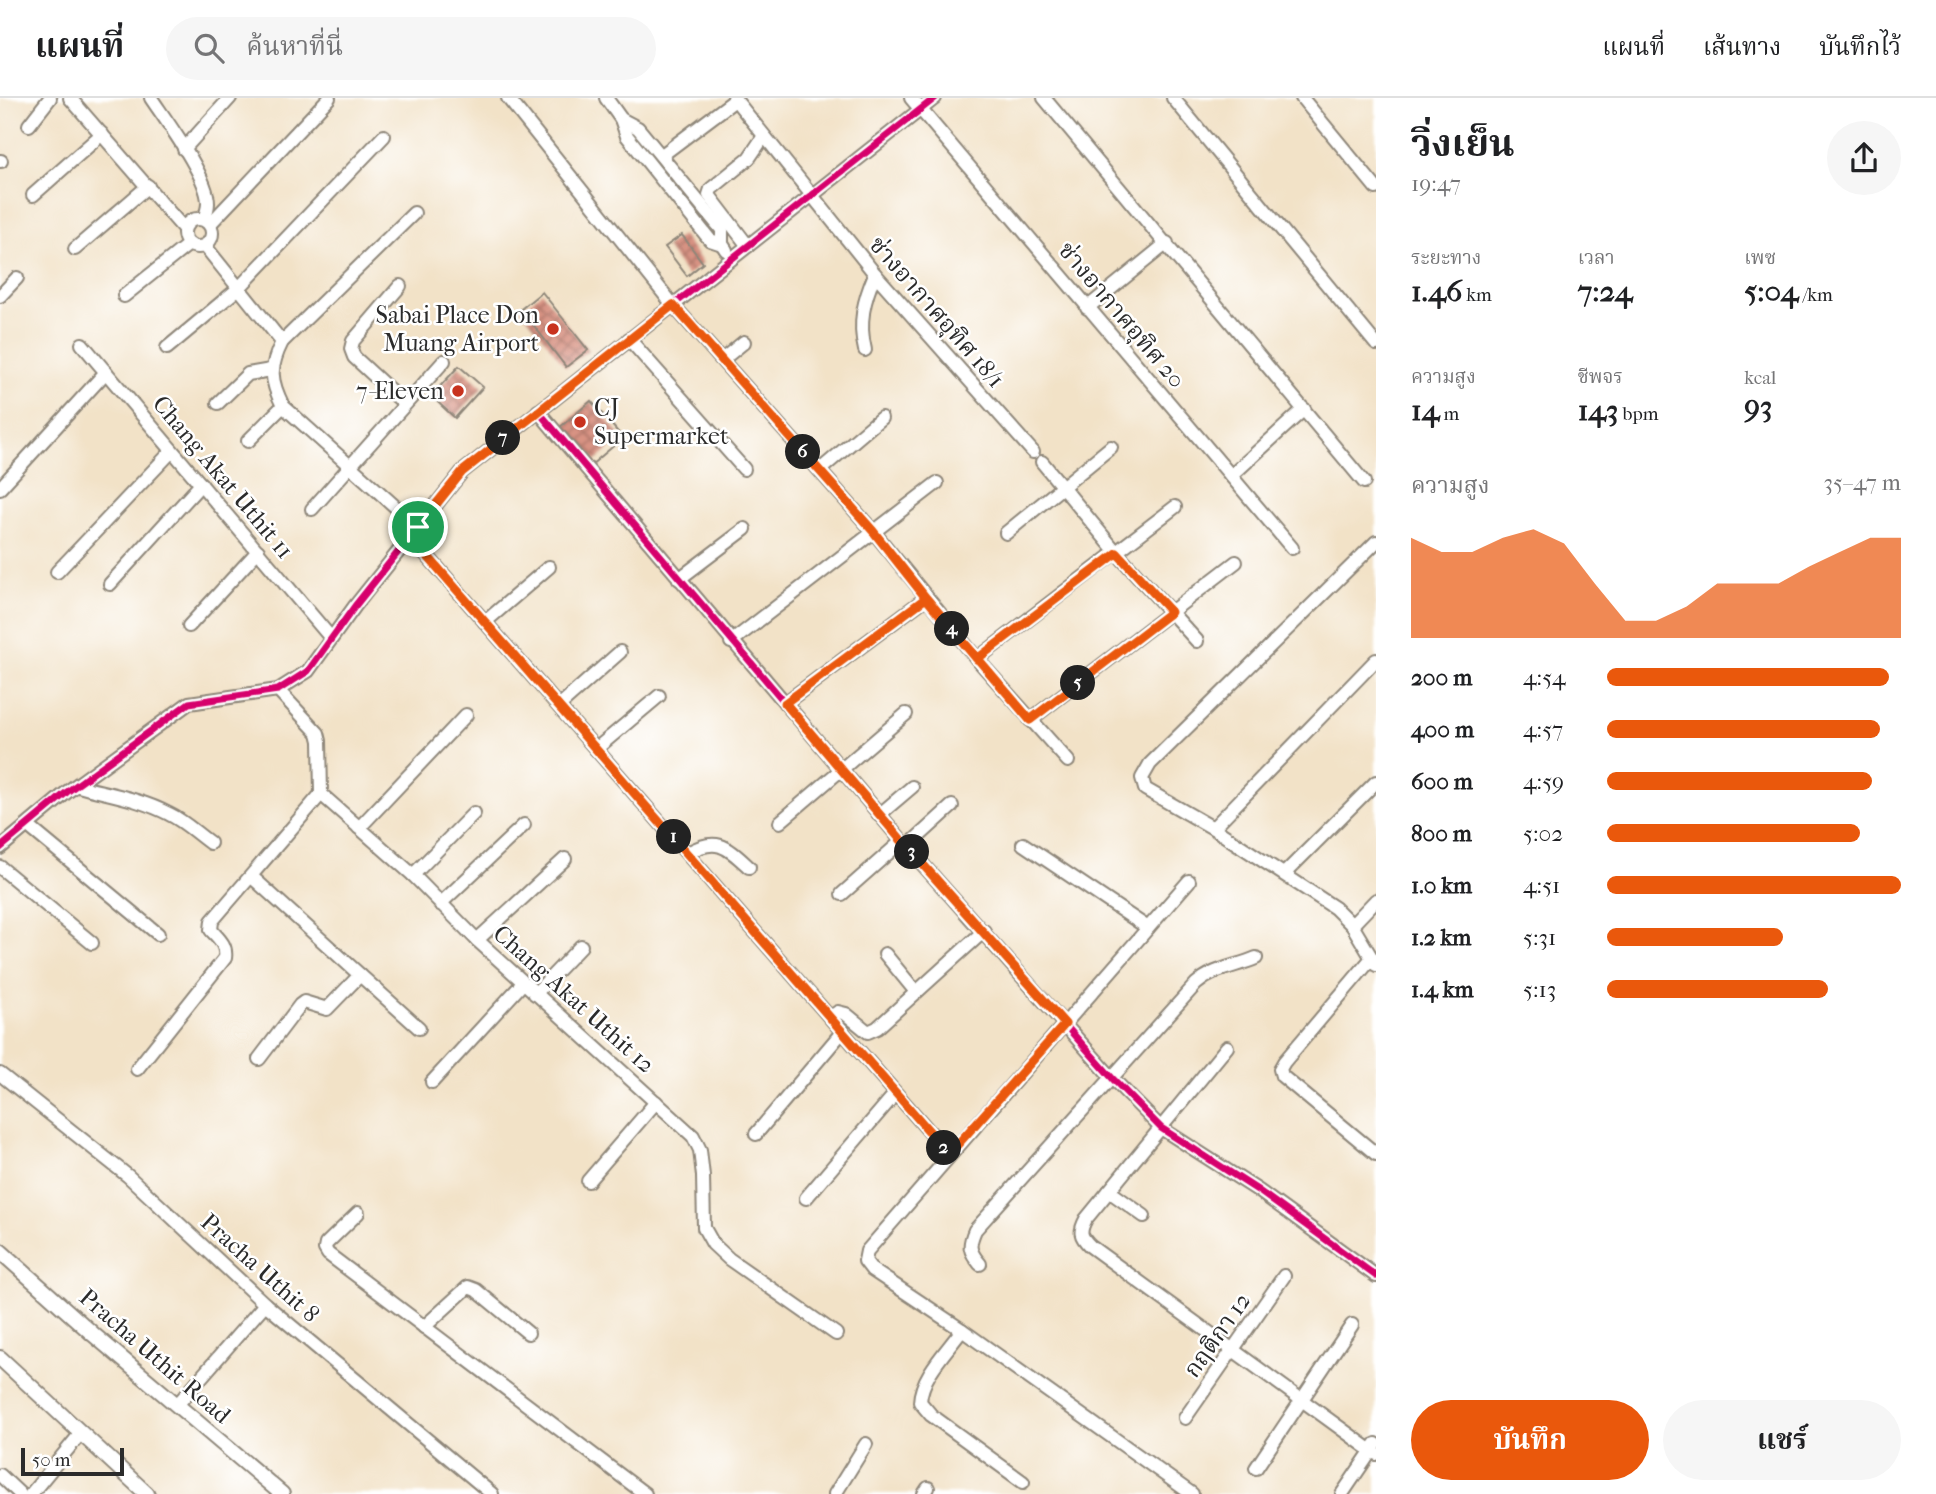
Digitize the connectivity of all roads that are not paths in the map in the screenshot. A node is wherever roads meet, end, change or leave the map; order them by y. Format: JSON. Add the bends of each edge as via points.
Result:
{"nodes":[{"id":1,"x":50,"y":98,"type":"edge"},
{"id":2,"x":70,"y":98,"type":"edge"},
{"id":3,"x":152,"y":98,"type":"edge"},
{"id":4,"x":230,"y":98,"type":"edge"},
{"id":5,"x":329,"y":98,"type":"edge"},
{"id":6,"x":508,"y":98,"type":"edge"},
{"id":7,"x":606,"y":98,"type":"edge"},
{"id":8,"x":911,"y":98,"type":"edge"},
{"id":9,"x":935,"y":98,"type":"edge"},
{"id":10,"x":1044,"y":98,"type":"edge"},
{"id":11,"x":1172,"y":98,"type":"edge"},
{"id":12,"x":1302,"y":98,"type":"edge"},
{"id":13,"x":735,"y":99,"type":"edge"},
{"id":14,"x":920,"y":109,"type":"junction"},
{"id":15,"x":621,"y":119,"type":"junction"},
{"id":16,"x":29,"y":125,"type":"dead end"},
{"id":17,"x":102,"y":134,"type":"junction"},
{"id":18,"x":384,"y":136,"type":"dead end"},
{"id":19,"x":764,"y":136,"type":"junction"},
{"id":20,"x":184,"y":149,"type":"junction"},
{"id":21,"x":662,"y":155,"type":"junction"},
{"id":22,"x":148,"y":186,"type":"junction"},
{"id":23,"x":1376,"y":188,"type":"edge"},
{"id":24,"x":33,"y":195,"type":"dead end"},
{"id":25,"x":812,"y":197,"type":"junction"},
{"id":26,"x":414,"y":213,"type":"dead end"},
{"id":27,"x":207,"y":221,"type":"junction"},
{"id":28,"x":184,"y":229,"type":"junction"},
{"id":29,"x":1167,"y":243,"type":"junction"},
{"id":30,"x":189,"y":244,"type":"junction"},
{"id":31,"x":722,"y":244,"type":"junction"},
{"id":32,"x":205,"y":246,"type":"junction"},
{"id":33,"x":748,"y":246,"type":"junction"},
{"id":34,"x":75,"y":248,"type":"dead end"},
{"id":35,"x":732,"y":259,"type":"junction"},
{"id":36,"x":875,"y":274,"type":"junction"},
{"id":37,"x":17,"y":278,"type":"dead end"},
{"id":38,"x":400,"y":286,"type":"dead end"},
{"id":39,"x":239,"y":288,"type":"junction"},
{"id":40,"x":0,"y":296,"type":"edge"},
{"id":41,"x":124,"y":296,"type":"dead end"},
{"id":42,"x":673,"y":305,"type":"junction"},
{"id":43,"x":1087,"y":308,"type":"junction"},
{"id":44,"x":629,"y":339,"type":"junction"},
{"id":45,"x":282,"y":342,"type":"junction"},
{"id":46,"x":744,"y":342,"type":"dead end"},
{"id":47,"x":82,"y":344,"type":"dead end"},
{"id":48,"x":1376,"y":344,"type":"edge"},
{"id":49,"x":167,"y":348,"type":"dead end"},
{"id":50,"x":865,"y":350,"type":"dead end"},
{"id":51,"x":722,"y":360,"type":"junction"},
{"id":52,"x":444,"y":361,"type":"dead end"},
{"id":53,"x":271,"y":370,"type":"junction"},
{"id":54,"x":106,"y":372,"type":"junction"},
{"id":55,"x":218,"y":403,"type":"dead end"},
{"id":56,"x":405,"y":404,"type":"junction"},
{"id":57,"x":283,"y":406,"type":"junction"},
{"id":58,"x":1304,"y":409,"type":"junction"},
{"id":59,"x":538,"y":411,"type":"junction"},
{"id":60,"x":881,"y":418,"type":"dead end"},
{"id":61,"x":248,"y":441,"type":"dead end"},
{"id":62,"x":1111,"y":447,"type":"dead end"},
{"id":63,"x":172,"y":451,"type":"junction"},
{"id":64,"x":350,"y":466,"type":"junction"},
{"id":65,"x":744,"y":469,"type":"dead end"},
{"id":66,"x":820,"y":470,"type":"junction"},
{"id":67,"x":1231,"y":476,"type":"junction"},
{"id":68,"x":1364,"y":482,"type":"dead end"},
{"id":69,"x":937,"y":483,"type":"dead end"},
{"id":70,"x":201,"y":484,"type":"junction"},
{"id":71,"x":1063,"y":485,"type":"junction"},
{"id":72,"x":0,"y":488,"type":"edge"},
{"id":73,"x":1175,"y":506,"type":"dead end"},
{"id":74,"x":312,"y":509,"type":"dead end"},
{"id":75,"x":746,"y":529,"type":"dead end"},
{"id":76,"x":414,"y":531,"type":"junction"},
{"id":77,"x":873,"y":531,"type":"junction"},
{"id":78,"x":1006,"y":533,"type":"dead end"},
{"id":79,"x":1376,"y":542,"type":"edge"},
{"id":80,"x":1292,"y":548,"type":"dead end"},
{"id":81,"x":258,"y":551,"type":"junction"},
{"id":82,"x":1117,"y":553,"type":"junction"},
{"id":83,"x":1236,"y":562,"type":"dead end"},
{"id":84,"x":548,"y":567,"type":"dead end"},
{"id":85,"x":57,"y":572,"type":"dead end"},
{"id":86,"x":678,"y":579,"type":"junction"},
{"id":87,"x":110,"y":584,"type":"dead end"},
{"id":88,"x":926,"y":598,"type":"junction"},
{"id":89,"x":1171,"y":612,"type":"junction"},
{"id":90,"x":485,"y":622,"type":"junction"},
{"id":91,"x":189,"y":626,"type":"dead end"},
{"id":92,"x":331,"y":638,"type":"junction"},
{"id":93,"x":1197,"y":641,"type":"dead end"},
{"id":94,"x":731,"y":642,"type":"junction"},
{"id":95,"x":620,"y":652,"type":"dead end"},
{"id":96,"x":977,"y":659,"type":"junction"},
{"id":97,"x":1376,"y":660,"type":"edge"},
{"id":98,"x":278,"y":690,"type":"junction"},
{"id":99,"x":659,"y":696,"type":"dead end"},
{"id":100,"x":785,"y":703,"type":"junction"},
{"id":101,"x":559,"y":706,"type":"junction"},
{"id":102,"x":906,"y":714,"type":"dead end"},
{"id":103,"x":466,"y":715,"type":"dead end"},
{"id":104,"x":1030,"y":720,"type":"junction"},
{"id":105,"x":596,"y":749,"type":"junction"},
{"id":106,"x":1068,"y":761,"type":"dead end"},
{"id":107,"x":840,"y":769,"type":"junction"},
{"id":108,"x":1376,"y":782,"type":"edge"},
{"id":109,"x":78,"y":786,"type":"junction"},
{"id":110,"x":912,"y":787,"type":"dead end"},
{"id":111,"x":321,"y":794,"type":"junction"},
{"id":112,"x":952,"y":806,"type":"dead end"},
{"id":113,"x":474,"y":813,"type":"dead end"},
{"id":114,"x":879,"y":815,"type":"junction"},
{"id":115,"x":780,"y":822,"type":"dead end"},
{"id":116,"x":524,"y":825,"type":"dead end"},
{"id":117,"x":27,"y":826,"type":"junction"},
{"id":118,"x":359,"y":828,"type":"junction"},
{"id":119,"x":1213,"y":828,"type":"junction"},
{"id":120,"x":210,"y":843,"type":"dead end"},
{"id":121,"x":904,"y":844,"type":"junction"},
{"id":122,"x":1023,"y":844,"type":"dead end"},
{"id":123,"x":0,"y":848,"type":"edge"},
{"id":124,"x":688,"y":853,"type":"junction"},
{"id":125,"x":565,"y":859,"type":"dead end"},
{"id":126,"x":0,"y":867,"type":"edge"},
{"id":127,"x":749,"y":867,"type":"dead end"},
{"id":128,"x":1284,"y":873,"type":"junction"},
{"id":129,"x":413,"y":875,"type":"junction"},
{"id":130,"x":252,"y":877,"type":"junction"},
{"id":131,"x":1189,"y":881,"type":"dead end"},
{"id":132,"x":842,"y":894,"type":"dead end"},
{"id":133,"x":1376,"y":900,"type":"edge"},
{"id":134,"x":440,"y":904,"type":"junction"},
{"id":135,"x":1352,"y":925,"type":"junction"},
{"id":136,"x":1148,"y":928,"type":"junction"},
{"id":137,"x":984,"y":932,"type":"junction"},
{"id":138,"x":158,"y":934,"type":"dead end"},
{"id":139,"x":477,"y":940,"type":"junction"},
{"id":140,"x":92,"y":943,"type":"dead end"},
{"id":141,"x":581,"y":946,"type":"dead end"},
{"id":142,"x":886,"y":954,"type":"dead end"},
{"id":143,"x":1256,"y":958,"type":"dead end"},
{"id":144,"x":1374,"y":962,"type":"edge"},
{"id":145,"x":360,"y":975,"type":"junction"},
{"id":146,"x":523,"y":983,"type":"junction"},
{"id":147,"x":916,"y":992,"type":"junction"},
{"id":148,"x":535,"y":994,"type":"junction"},
{"id":149,"x":831,"y":1017,"type":"junction"},
{"id":150,"x":1065,"y":1024,"type":"junction"},
{"id":151,"x":419,"y":1028,"type":"dead end"},
{"id":152,"x":842,"y":1031,"type":"junction"},
{"id":153,"x":1227,"y":1046,"type":"dead end"},
{"id":154,"x":259,"y":1059,"type":"dead end"},
{"id":155,"x":137,"y":1069,"type":"dead end"},
{"id":156,"x":0,"y":1074,"type":"edge"},
{"id":157,"x":1113,"y":1079,"type":"junction"},
{"id":158,"x":432,"y":1082,"type":"dead end"},
{"id":159,"x":895,"y":1094,"type":"junction"},
{"id":160,"x":656,"y":1102,"type":"junction"},
{"id":161,"x":1161,"y":1128,"type":"junction"},
{"id":162,"x":756,"y":1134,"type":"dead end"},
{"id":163,"x":949,"y":1154,"type":"junction"},
{"id":164,"x":1376,"y":1154,"type":"edge"},
{"id":165,"x":588,"y":1181,"type":"dead end"},
{"id":166,"x":1109,"y":1191,"type":"junction"},
{"id":167,"x":806,"y":1198,"type":"dead end"},
{"id":168,"x":358,"y":1213,"type":"dead end"},
{"id":169,"x":1144,"y":1216,"type":"dead end"},
{"id":170,"x":0,"y":1251,"type":"edge"},
{"id":171,"x":980,"y":1264,"type":"dead end"},
{"id":172,"x":1284,"y":1276,"type":"dead end"},
{"id":173,"x":1376,"y":1276,"type":"edge"},
{"id":174,"x":265,"y":1304,"type":"junction"},
{"id":175,"x":1352,"y":1325,"type":"dead end"},
{"id":176,"x":425,"y":1327,"type":"junction"},
{"id":177,"x":962,"y":1330,"type":"junction"},
{"id":178,"x":528,"y":1333,"type":"dead end"},
{"id":179,"x":836,"y":1334,"type":"dead end"},
{"id":180,"x":1233,"y":1349,"type":"junction"},
{"id":181,"x":0,"y":1358,"type":"edge"},
{"id":182,"x":1302,"y":1400,"type":"junction"},
{"id":183,"x":177,"y":1405,"type":"junction"},
{"id":184,"x":1185,"y":1418,"type":"dead end"},
{"id":185,"x":81,"y":1433,"type":"junction"},
{"id":186,"x":866,"y":1444,"type":"dead end"},
{"id":187,"x":1374,"y":1450,"type":"edge"},
{"id":188,"x":1256,"y":1468,"type":"dead end"},
{"id":189,"x":0,"y":1475,"type":"edge"},
{"id":190,"x":1023,"y":1482,"type":"dead end"},
{"id":191,"x":20,"y":1494,"type":"edge"},
{"id":192,"x":31,"y":1494,"type":"edge"},
{"id":193,"x":148,"y":1494,"type":"edge"},
{"id":194,"x":282,"y":1494,"type":"edge"},
{"id":195,"x":492,"y":1494,"type":"edge"},
{"id":196,"x":645,"y":1494,"type":"edge"},
{"id":197,"x":835,"y":1494,"type":"edge"},
{"id":198,"x":1192,"y":1494,"type":"edge"},
{"id":199,"x":1342,"y":1494,"type":"edge"}],
"edges":[{"from":1,"to":16,"type":"street"},
{"from":2,"to":17,"type":"street"},
{"from":3,"to":20,"type":"street"},
{"from":4,"to":20,"type":"street"},
{"from":5,"to":27,"type":"street"},
{"from":6,"to":42,"type":"street"},
{"from":7,"to":15,"type":"street"},
{"from":8,"to":14,"type":"street","name":"ช่างอากาศอุทิศ 20"},
{"from":9,"to":14,"type":"street"},
{"from":10,"to":29,"type":"street"},
{"from":11,"to":48,"type":"street"},
{"from":12,"to":23,"type":"street"},
{"from":13,"to":19,"type":"street","name":"ช่างอากาศอุทิศ 18/1"},
{"from":13,"to":21,"type":"street"},
{"from":14,"to":25,"type":"street"},
{"from":14,"to":43,"type":"street","name":"ช่างอากาศอุทิศ 20"},
{"from":15,"to":21,"type":"street","via":[[638,128]]},
{"from":15,"to":31,"type":"street","via":[[627,136],[710,240]]},
{"from":17,"to":22,"type":"street"},
{"from":17,"to":24,"type":"street"},
{"from":18,"to":39,"type":"street"},
{"from":19,"to":25,"type":"street","name":"ช่างอากาศอุทิศ 18/1"},
{"from":19,"to":33,"type":"street","via":[[749,158],[709,195]]},
{"from":20,"to":27,"type":"street","via":[[206,192]]},
{"from":21,"to":31,"type":"street","via":[[722,230]]},
{"from":22,"to":28,"type":"street"},
{"from":22,"to":34,"type":"street"},
{"from":25,"to":33,"type":"street"},
{"from":25,"to":36,"type":"street","name":"ช่างอากาศอุทิศ 18/1"},
{"from":26,"to":45,"type":"street"},
{"from":27,"to":28,"type":"street","via":[[195,218]]},
{"from":27,"to":32,"type":"street","via":[[213,232]]},
{"from":28,"to":30,"type":"street"},
{"from":29,"to":43,"type":"street"},
{"from":29,"to":58,"type":"street"},
{"from":30,"to":32,"type":"street"},
{"from":30,"to":41,"type":"street"},
{"from":31,"to":35,"type":"street"},
{"from":32,"to":39,"type":"street"},
{"from":33,"to":35,"type":"street"},
{"from":35,"to":42,"type":"street"},
{"from":36,"to":50,"type":"street","via":[[860,330]]},
{"from":36,"to":71,"type":"street","name":"ช่างอากาศอุทิศ 18/1"},
{"from":37,"to":40,"type":"street"},
{"from":38,"to":56,"type":"street","via":[[351,349]]},
{"from":39,"to":45,"type":"street"},
{"from":39,"to":49,"type":"street"},
{"from":42,"to":44,"type":"street"},
{"from":42,"to":51,"type":"street"},
{"from":43,"to":67,"type":"street","name":"ช่างอากาศอุทิศ 20"},
{"from":44,"to":59,"type":"street"},
{"from":44,"to":65,"type":"street"},
{"from":45,"to":53,"type":"street"},
{"from":46,"to":51,"type":"street"},
{"from":47,"to":54,"type":"street","name":"Chang Akat Uthit 11"},
{"from":51,"to":66,"type":"street"},
{"from":52,"to":56,"type":"street"},
{"from":53,"to":55,"type":"street","via":[[248,374]]},
{"from":53,"to":57,"type":"street"},
{"from":54,"to":63,"type":"street","name":"Chang Akat Uthit 11"},
{"from":54,"to":72,"type":"street"},
{"from":56,"to":64,"type":"street"},
{"from":57,"to":61,"type":"street"},
{"from":57,"to":64,"type":"street"},
{"from":58,"to":67,"type":"street"},
{"from":58,"to":68,"type":"street"},
{"from":59,"to":76,"type":"street","via":[[462,472]]},
{"from":59,"to":86,"type":"street"},
{"from":60,"to":66,"type":"street"},
{"from":62,"to":71,"type":"street"},
{"from":63,"to":70,"type":"street","name":"Chang Akat Uthit 11"},
{"from":63,"to":85,"type":"street"},
{"from":64,"to":74,"type":"street"},
{"from":64,"to":76,"type":"street"},
{"from":66,"to":77,"type":"street"},
{"from":67,"to":80,"type":"street","name":"ช่างอากาศอุทิศ 20"},
{"from":69,"to":77,"type":"street"},
{"from":70,"to":81,"type":"street","name":"Chang Akat Uthit 11"},
{"from":70,"to":87,"type":"street"},
{"from":71,"to":78,"type":"street"},
{"from":71,"to":82,"type":"street","name":"ช่างอากาศอุทิศ 18/1"},
{"from":73,"to":82,"type":"street"},
{"from":75,"to":86,"type":"street"},
{"from":76,"to":90,"type":"street"},
{"from":76,"to":92,"type":"street"},
{"from":77,"to":88,"type":"street"},
{"from":77,"to":94,"type":"street"},
{"from":79,"to":119,"type":"street","via":[[1150,764],[1142,778],[1145,789]]},
{"from":81,"to":91,"type":"street"},
{"from":81,"to":92,"type":"street","name":"Chang Akat Uthit 11"},
{"from":82,"to":89,"type":"street","name":"ช่างอากาศอุทิศ 18/1"},
{"from":82,"to":96,"type":"street"},
{"from":83,"to":89,"type":"street"},
{"from":84,"to":90,"type":"street"},
{"from":86,"to":94,"type":"street"},
{"from":88,"to":96,"type":"street"},
{"from":88,"to":100,"type":"street"},
{"from":89,"to":93,"type":"street","name":"ช่างอากาศอุทิศ 18/1"},
{"from":89,"to":104,"type":"street"},
{"from":90,"to":101,"type":"street"},
{"from":92,"to":98,"type":"street","via":[[308,671]]},
{"from":94,"to":100,"type":"street"},
{"from":95,"to":101,"type":"street"},
{"from":96,"to":104,"type":"street"},
{"from":97,"to":119,"type":"street"},
{"from":98,"to":109,"type":"street","via":[[189,703]]},
{"from":98,"to":111,"type":"street","via":[[318,733]]},
{"from":99,"to":105,"type":"street"},
{"from":100,"to":107,"type":"street"},
{"from":101,"to":105,"type":"street"},
{"from":102,"to":107,"type":"street"},
{"from":103,"to":118,"type":"street"},
{"from":104,"to":106,"type":"street"},
{"from":105,"to":124,"type":"street"},
{"from":107,"to":114,"type":"street"},
{"from":107,"to":115,"type":"street"},
{"from":108,"to":128,"type":"street"},
{"from":109,"to":117,"type":"street"},
{"from":109,"to":120,"type":"street","via":[[167,813]]},
{"from":110,"to":114,"type":"street"},
{"from":111,"to":118,"type":"street","name":"Chang Akat Uthit 12"},
{"from":111,"to":130,"type":"street"},
{"from":112,"to":121,"type":"street"},
{"from":113,"to":129,"type":"street"},
{"from":114,"to":121,"type":"street"},
{"from":116,"to":134,"type":"street"},
{"from":117,"to":123,"type":"street"},
{"from":117,"to":138,"type":"street"},
{"from":118,"to":129,"type":"street","name":"Chang Akat Uthit 12"},
{"from":119,"to":128,"type":"street"},
{"from":121,"to":132,"type":"street"},
{"from":121,"to":137,"type":"street"},
{"from":122,"to":136,"type":"street"},
{"from":124,"to":127,"type":"street","via":[[713,844],[727,847]]},
{"from":124,"to":149,"type":"street"},
{"from":125,"to":139,"type":"street"},
{"from":126,"to":140,"type":"street"},
{"from":128,"to":135,"type":"street"},
{"from":129,"to":134,"type":"street","name":"Chang Akat Uthit 12"},
{"from":130,"to":145,"type":"street"},
{"from":130,"to":155,"type":"street","via":[[210,926],[224,945],[225,958]]},
{"from":131,"to":136,"type":"street"},
{"from":133,"to":135,"type":"street"},
{"from":134,"to":139,"type":"street","name":"Chang Akat Uthit 12"},
{"from":135,"to":144,"type":"street"},
{"from":136,"to":150,"type":"street"},
{"from":137,"to":147,"type":"street"},
{"from":137,"to":150,"type":"street"},
{"from":139,"to":146,"type":"street","name":"Chang Akat Uthit 12"},
{"from":141,"to":148,"type":"street"},
{"from":142,"to":147,"type":"street"},
{"from":143,"to":157,"type":"street","via":[[1207,974]]},
{"from":144,"to":164,"type":"street","via":[[1280,1069],[1282,1076]]},
{"from":145,"to":151,"type":"street"},
{"from":145,"to":154,"type":"street","via":[[327,1009],[304,1002],[300,1005]]},
{"from":146,"to":148,"type":"street","name":"Chang Akat Uthit 12"},
{"from":146,"to":158,"type":"street"},
{"from":147,"to":149,"type":"street","via":[[869,1031],[846,1014],[838,1012]]},
{"from":148,"to":160,"type":"street","name":"Chang Akat Uthit 12"},
{"from":149,"to":152,"type":"street"},
{"from":150,"to":157,"type":"street"},
{"from":150,"to":163,"type":"street"},
{"from":152,"to":159,"type":"street"},
{"from":152,"to":162,"type":"street"},
{"from":153,"to":161,"type":"street"},
{"from":156,"to":174,"type":"street","name":"Pracha Uthit 8","via":[[128,1177]]},
{"from":157,"to":161,"type":"street"},
{"from":157,"to":171,"type":"street","via":[[975,1230],[970,1252]]},
{"from":159,"to":163,"type":"street"},
{"from":159,"to":167,"type":"street"},
{"from":160,"to":165,"type":"street"},
{"from":160,"to":179,"type":"street","name":"Chang Akat Uthit 12","via":[[693,1136],[700,1150],[704,1228],[713,1244]]},
{"from":161,"to":166,"type":"street"},
{"from":161,"to":173,"type":"street","via":[[1259,1191]]},
{"from":163,"to":177,"type":"street","via":[[867,1251],[865,1261]]},
{"from":166,"to":169,"type":"street"},
{"from":166,"to":180,"type":"street","via":[[1086,1219],[1081,1237]]},
{"from":168,"to":176,"type":"street","via":[[325,1249]]},
{"from":170,"to":183,"type":"street","name":"Pracha Uthit Road"},
{"from":172,"to":180,"type":"street","name":"กฤติกา 12"},
{"from":174,"to":183,"type":"street"},
{"from":174,"to":195,"type":"street","name":"Pracha Uthit 8"},
{"from":175,"to":182,"type":"street"},
{"from":176,"to":178,"type":"street","via":[[468,1287]]},
{"from":176,"to":196,"type":"street"},
{"from":177,"to":190,"type":"street","via":[[927,1379],[920,1402],[931,1415]]},
{"from":177,"to":198,"type":"street"},
{"from":180,"to":182,"type":"street"},
{"from":180,"to":184,"type":"street","name":"กฤติกา 12"},
{"from":181,"to":185,"type":"street"},
{"from":182,"to":187,"type":"street"},
{"from":182,"to":188,"type":"street"},
{"from":183,"to":194,"type":"street","name":"Pracha Uthit Road"},
{"from":185,"to":192,"type":"street"},
{"from":185,"to":193,"type":"street"},
{"from":186,"to":197,"type":"street"},
{"from":187,"to":199,"type":"street"},
{"from":189,"to":191,"type":"street"}]}
